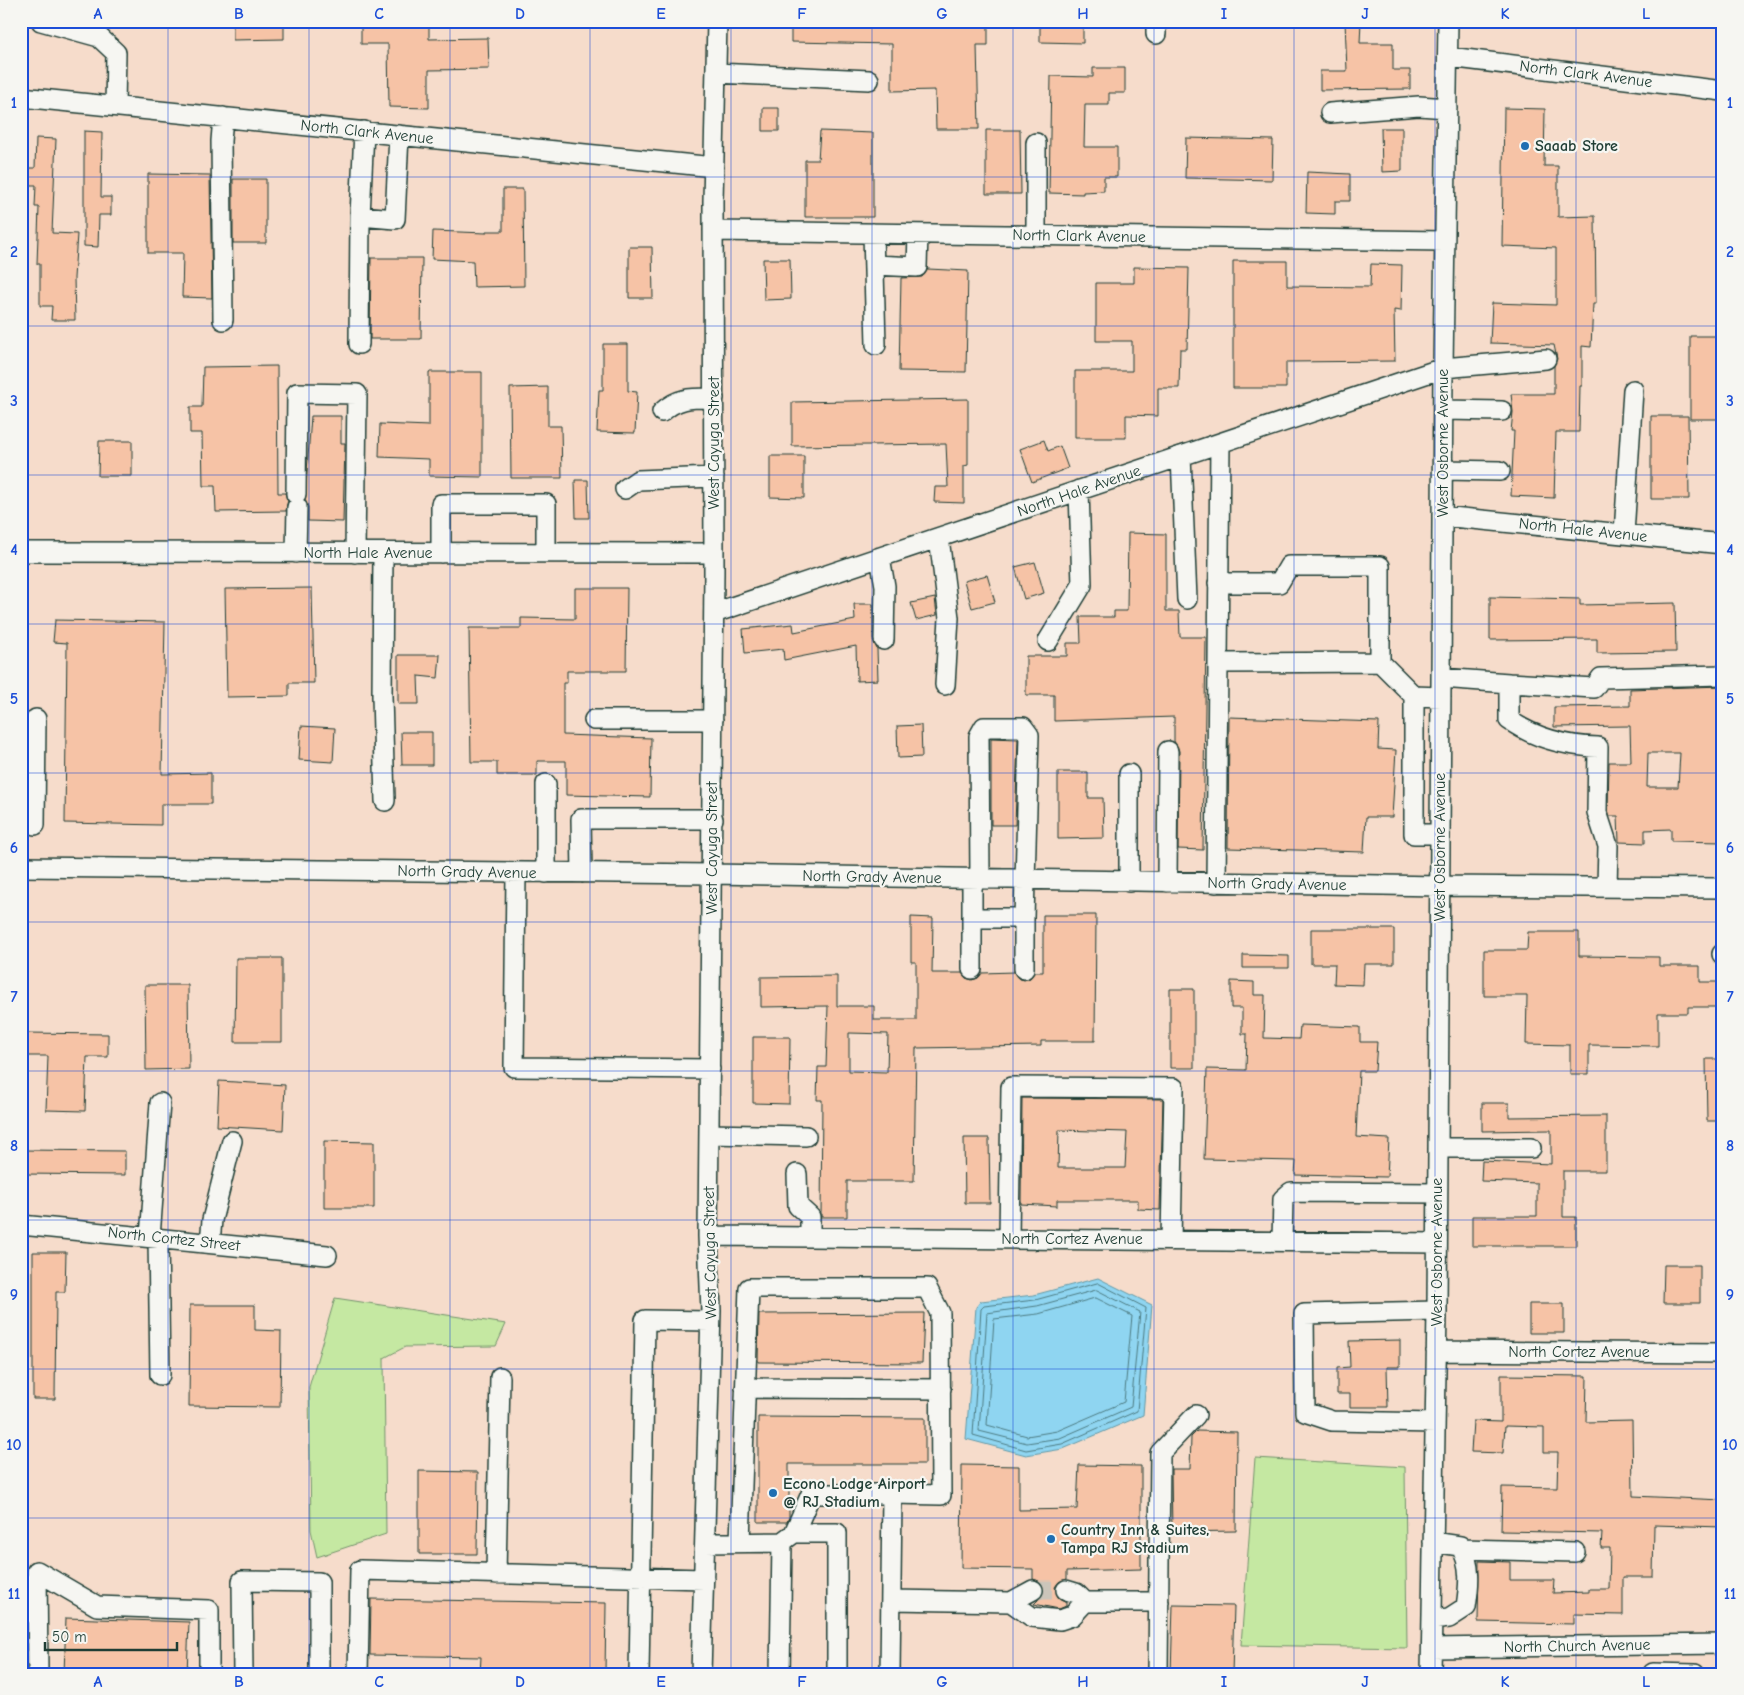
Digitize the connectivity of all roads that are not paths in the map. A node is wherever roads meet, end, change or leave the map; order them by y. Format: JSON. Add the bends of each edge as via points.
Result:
{"nodes":[{"id":1,"x":41,"y":21,"type":"edge"},
{"id":2,"x":717,"y":21,"type":"edge"},
{"id":3,"x":1448,"y":21,"type":"edge"},
{"id":4,"x":1449,"y":57,"type":"junction"},
{"id":5,"x":716,"y":73,"type":"junction"},
{"id":6,"x":869,"y":80,"type":"dead end"},
{"id":7,"x":1723,"y":91,"type":"edge"},
{"id":8,"x":21,"y":97,"type":"edge"},
{"id":9,"x":115,"y":106,"type":"junction"},
{"id":10,"x":1447,"y":108,"type":"junction"},
{"id":11,"x":1330,"y":113,"type":"dead end"},
{"id":12,"x":223,"y":117,"type":"junction"},
{"id":13,"x":364,"y":131,"type":"junction"},
{"id":14,"x":398,"y":135,"type":"junction"},
{"id":15,"x":1036,"y":143,"type":"dead end"},
{"id":16,"x":714,"y":167,"type":"junction"},
{"id":17,"x":360,"y":216,"type":"junction"},
{"id":18,"x":713,"y":231,"type":"junction"},
{"id":19,"x":873,"y":234,"type":"junction"},
{"id":20,"x":918,"y":234,"type":"junction"},
{"id":21,"x":1036,"y":236,"type":"junction"},
{"id":22,"x":1444,"y":241,"type":"junction"},
{"id":23,"x":874,"y":265,"type":"junction"},
{"id":24,"x":223,"y":320,"type":"dead end"},
{"id":25,"x":359,"y":344,"type":"dead end"},
{"id":26,"x":876,"y":345,"type":"dead end"},
{"id":27,"x":1546,"y":359,"type":"dead end"},
{"id":28,"x":1443,"y":368,"type":"junction"},
{"id":29,"x":1633,"y":390,"type":"dead end"},
{"id":30,"x":714,"y":398,"type":"junction"},
{"id":31,"x":1443,"y":410,"type":"junction"},
{"id":32,"x":1502,"y":411,"type":"dead end"},
{"id":33,"x":662,"y":412,"type":"dead end"},
{"id":34,"x":1220,"y":443,"type":"junction"},
{"id":35,"x":1181,"y":456,"type":"junction"},
{"id":36,"x":1443,"y":470,"type":"junction"},
{"id":37,"x":1500,"y":471,"type":"dead end"},
{"id":38,"x":714,"y":477,"type":"junction"},
{"id":39,"x":625,"y":489,"type":"dead end"},
{"id":40,"x":1079,"y":490,"type":"junction"},
{"id":41,"x":1442,"y":516,"type":"junction"},
{"id":42,"x":1624,"y":534,"type":"junction"},
{"id":43,"x":938,"y":538,"type":"junction"},
{"id":44,"x":1723,"y":544,"type":"edge"},
{"id":45,"x":21,"y":552,"type":"edge"},
{"id":46,"x":296,"y":553,"type":"junction"},
{"id":47,"x":355,"y":553,"type":"junction"},
{"id":48,"x":383,"y":553,"type":"junction"},
{"id":49,"x":441,"y":553,"type":"junction"},
{"id":50,"x":546,"y":553,"type":"junction"},
{"id":51,"x":714,"y":553,"type":"junction"},
{"id":52,"x":880,"y":557,"type":"junction"},
{"id":53,"x":1218,"y":583,"type":"junction"},
{"id":54,"x":1187,"y":599,"type":"dead end"},
{"id":55,"x":714,"y":613,"type":"junction"},
{"id":56,"x":884,"y":640,"type":"dead end"},
{"id":57,"x":1048,"y":641,"type":"dead end"},
{"id":58,"x":1380,"y":662,"type":"junction"},
{"id":59,"x":1218,"y":663,"type":"junction"},
{"id":60,"x":1723,"y":675,"type":"edge"},
{"id":61,"x":1509,"y":683,"type":"junction"},
{"id":62,"x":945,"y":685,"type":"dead end"},
{"id":63,"x":1441,"y":688,"type":"junction"},
{"id":64,"x":1414,"y":696,"type":"junction"},
{"id":65,"x":36,"y":719,"type":"dead end"},
{"id":66,"x":594,"y":720,"type":"dead end"},
{"id":67,"x":713,"y":720,"type":"junction"},
{"id":68,"x":1168,"y":751,"type":"dead end"},
{"id":69,"x":1129,"y":774,"type":"dead end"},
{"id":70,"x":28,"y":781,"type":"edge"},
{"id":71,"x":546,"y":784,"type":"dead end"},
{"id":72,"x":385,"y":800,"type":"dead end"},
{"id":73,"x":712,"y":819,"type":"junction"},
{"id":74,"x":35,"y":824,"type":"dead end"},
{"id":75,"x":1440,"y":834,"type":"junction"},
{"id":76,"x":21,"y":867,"type":"edge"},
{"id":77,"x":516,"y":872,"type":"junction"},
{"id":78,"x":546,"y":872,"type":"junction"},
{"id":79,"x":582,"y":873,"type":"junction"},
{"id":80,"x":712,"y":874,"type":"junction"},
{"id":81,"x":976,"y":879,"type":"junction"},
{"id":82,"x":1026,"y":880,"type":"junction"},
{"id":83,"x":1129,"y":882,"type":"junction"},
{"id":84,"x":1167,"y":882,"type":"junction"},
{"id":85,"x":1216,"y":883,"type":"junction"},
{"id":86,"x":1440,"y":886,"type":"junction"},
{"id":87,"x":1607,"y":886,"type":"junction"},
{"id":88,"x":1723,"y":888,"type":"edge"},
{"id":89,"x":972,"y":918,"type":"junction"},
{"id":90,"x":1024,"y":918,"type":"junction"},
{"id":91,"x":972,"y":969,"type":"dead end"},
{"id":92,"x":1024,"y":969,"type":"dead end"},
{"id":93,"x":710,"y":1069,"type":"junction"},
{"id":94,"x":160,"y":1104,"type":"dead end"},
{"id":95,"x":709,"y":1134,"type":"junction"},
{"id":96,"x":806,"y":1136,"type":"dead end"},
{"id":97,"x":232,"y":1141,"type":"dead end"},
{"id":98,"x":1438,"y":1148,"type":"junction"},
{"id":99,"x":1531,"y":1148,"type":"dead end"},
{"id":100,"x":798,"y":1174,"type":"dead end"},
{"id":101,"x":1437,"y":1194,"type":"junction"},
{"id":102,"x":21,"y":1225,"type":"edge"},
{"id":103,"x":708,"y":1236,"type":"junction"},
{"id":104,"x":154,"y":1237,"type":"junction"},
{"id":105,"x":810,"y":1237,"type":"junction"},
{"id":106,"x":1009,"y":1239,"type":"junction"},
{"id":107,"x":1171,"y":1240,"type":"junction"},
{"id":108,"x":1282,"y":1241,"type":"junction"},
{"id":109,"x":1437,"y":1242,"type":"junction"},
{"id":110,"x":210,"y":1243,"type":"junction"},
{"id":111,"x":326,"y":1255,"type":"dead end"},
{"id":112,"x":1436,"y":1311,"type":"junction"},
{"id":113,"x":710,"y":1321,"type":"junction"},
{"id":114,"x":1436,"y":1351,"type":"junction"},
{"id":115,"x":1723,"y":1353,"type":"edge"},
{"id":116,"x":160,"y":1375,"type":"dead end"},
{"id":117,"x":500,"y":1377,"type":"dead end"},
{"id":118,"x":745,"y":1388,"type":"junction"},
{"id":119,"x":941,"y":1390,"type":"junction"},
{"id":120,"x":1196,"y":1415,"type":"dead end"},
{"id":121,"x":1435,"y":1423,"type":"junction"},
{"id":122,"x":892,"y":1494,"type":"junction"},
{"id":123,"x":788,"y":1537,"type":"junction"},
{"id":124,"x":740,"y":1542,"type":"junction"},
{"id":125,"x":1433,"y":1542,"type":"junction"},
{"id":126,"x":705,"y":1543,"type":"junction"},
{"id":127,"x":1462,"y":1549,"type":"junction"},
{"id":128,"x":1575,"y":1552,"type":"dead end"},
{"id":129,"x":29,"y":1571,"type":"edge"},
{"id":130,"x":496,"y":1574,"type":"junction"},
{"id":131,"x":641,"y":1578,"type":"junction"},
{"id":132,"x":704,"y":1579,"type":"junction"},
{"id":133,"x":1033,"y":1590,"type":"tunnel mouth"},
{"id":134,"x":1066,"y":1590,"type":"tunnel mouth"},
{"id":135,"x":891,"y":1600,"type":"junction"},
{"id":136,"x":1011,"y":1602,"type":"junction"},
{"id":137,"x":1085,"y":1602,"type":"junction"},
{"id":138,"x":1159,"y":1602,"type":"junction"},
{"id":139,"x":1432,"y":1620,"type":"junction"},
{"id":140,"x":1723,"y":1644,"type":"edge"},
{"id":141,"x":1653,"y":1645,"type":"junction"},
{"id":142,"x":1432,"y":1648,"type":"junction"},
{"id":143,"x":1653,"y":1673,"type":"edge"},
{"id":144,"x":38,"y":1674,"type":"edge"},
{"id":145,"x":209,"y":1674,"type":"edge"},
{"id":146,"x":243,"y":1674,"type":"edge"},
{"id":147,"x":320,"y":1674,"type":"edge"},
{"id":148,"x":358,"y":1674,"type":"edge"},
{"id":149,"x":638,"y":1674,"type":"edge"},
{"id":150,"x":701,"y":1674,"type":"edge"},
{"id":151,"x":780,"y":1674,"type":"edge"},
{"id":152,"x":837,"y":1674,"type":"edge"},
{"id":153,"x":890,"y":1674,"type":"edge"},
{"id":154,"x":1158,"y":1674,"type":"edge"},
{"id":155,"x":1431,"y":1674,"type":"edge"},
{"id":156,"x":1695,"y":1674,"type":"edge"}],
"edges":[{"from":1,"to":9,"type":"street","via":[[99,38],[116,53]]},
{"from":2,"to":5,"type":"street","name":"West Cayuga Street"},
{"from":3,"to":4,"type":"street","name":"West Osborne Avenue"},
{"from":4,"to":7,"type":"street","name":"North Clark Avenue"},
{"from":4,"to":10,"type":"street","name":"West Osborne Avenue"},
{"from":5,"to":6,"type":"street"},
{"from":5,"to":16,"type":"street","name":"West Cayuga Street"},
{"from":8,"to":9,"type":"street","name":"North Clark Avenue"},
{"from":9,"to":12,"type":"street","name":"North Clark Avenue"},
{"from":10,"to":11,"type":"street","via":[[1397,107]]},
{"from":10,"to":22,"type":"street","name":"West Osborne Avenue"},
{"from":12,"to":13,"type":"street","name":"North Clark Avenue"},
{"from":12,"to":24,"type":"street"},
{"from":13,"to":14,"type":"street","name":"North Clark Avenue"},
{"from":13,"to":17,"type":"street"},
{"from":14,"to":16,"type":"street","name":"North Clark Avenue"},
{"from":14,"to":17,"type":"street","via":[[395,219]]},
{"from":15,"to":21,"type":"street"},
{"from":16,"to":18,"type":"street","name":"West Cayuga Street"},
{"from":17,"to":25,"type":"street"},
{"from":18,"to":19,"type":"street","name":"North Clark Avenue"},
{"from":18,"to":30,"type":"street","name":"West Cayuga Street"},
{"from":19,"to":20,"type":"street","name":"North Clark Avenue"},
{"from":19,"to":23,"type":"street"},
{"from":20,"to":21,"type":"street","name":"North Clark Avenue"},
{"from":20,"to":23,"type":"street","via":[[916,267]]},
{"from":21,"to":22,"type":"street","name":"North Clark Avenue"},
{"from":22,"to":28,"type":"street","name":"West Osborne Avenue"},
{"from":23,"to":26,"type":"street"},
{"from":27,"to":28,"type":"street","name":"North Hale Avenue"},
{"from":28,"to":31,"type":"street","name":"West Osborne Avenue"},
{"from":28,"to":34,"type":"street","name":"North Hale Avenue"},
{"from":29,"to":42,"type":"street"},
{"from":30,"to":33,"type":"street","via":[[687,398],[673,402]]},
{"from":30,"to":38,"type":"street","name":"West Cayuga Street"},
{"from":31,"to":32,"type":"street"},
{"from":31,"to":36,"type":"street","name":"West Osborne Avenue"},
{"from":34,"to":35,"type":"street","name":"North Hale Avenue"},
{"from":34,"to":53,"type":"street"},
{"from":35,"to":40,"type":"street","name":"North Hale Avenue"},
{"from":35,"to":54,"type":"street"},
{"from":36,"to":37,"type":"street"},
{"from":36,"to":41,"type":"street","name":"West Osborne Avenue"},
{"from":38,"to":39,"type":"street","via":[[638,480]]},
{"from":38,"to":51,"type":"street","name":"West Cayuga Street"},
{"from":40,"to":43,"type":"street","name":"North Hale Avenue"},
{"from":40,"to":57,"type":"street","via":[[1082,586]]},
{"from":41,"to":42,"type":"street","name":"North Hale Avenue"},
{"from":41,"to":63,"type":"street","name":"West Osborne Avenue"},
{"from":42,"to":44,"type":"street","name":"North Hale Avenue"},
{"from":43,"to":52,"type":"street","name":"North Hale Avenue"},
{"from":43,"to":62,"type":"street","via":[[949,618]]},
{"from":45,"to":46,"type":"street","name":"North Hale Avenue"},
{"from":46,"to":47,"type":"street","name":"North Hale Avenue"},
{"from":46,"to":47,"type":"street","via":[[297,393],[357,394]]},
{"from":47,"to":48,"type":"street","name":"North Hale Avenue"},
{"from":48,"to":49,"type":"street","name":"North Hale Avenue"},
{"from":48,"to":72,"type":"street"},
{"from":49,"to":50,"type":"street","name":"North Hale Avenue"},
{"from":49,"to":50,"type":"street","via":[[441,504],[546,504]]},
{"from":50,"to":51,"type":"street","name":"North Hale Avenue"},
{"from":51,"to":55,"type":"street","name":"West Cayuga Street"},
{"from":52,"to":55,"type":"street","name":"North Hale Avenue"},
{"from":52,"to":56,"type":"street","via":[[885,586]]},
{"from":53,"to":58,"type":"street","via":[[1279,583],[1289,566],[1380,566]]},
{"from":53,"to":59,"type":"street"},
{"from":55,"to":67,"type":"street","name":"West Cayuga Street"},
{"from":58,"to":59,"type":"street"},
{"from":58,"to":64,"type":"street"},
{"from":59,"to":85,"type":"street"},
{"from":60,"to":61,"type":"street","via":[[1601,678],[1594,688]]},
{"from":61,"to":63,"type":"street"},
{"from":61,"to":87,"type":"street","via":[[1509,720],[1527,733],[1570,746],[1598,747],[1597,812],[1608,846]]},
{"from":63,"to":64,"type":"street"},
{"from":63,"to":75,"type":"street","name":"West Osborne Avenue"},
{"from":64,"to":75,"type":"street","via":[[1414,834]]},
{"from":65,"to":70,"type":"street"},
{"from":66,"to":67,"type":"street"},
{"from":67,"to":73,"type":"street","name":"West Cayuga Street"},
{"from":68,"to":84,"type":"street"},
{"from":69,"to":83,"type":"street"},
{"from":70,"to":74,"type":"street"},
{"from":71,"to":78,"type":"street"},
{"from":73,"to":79,"type":"street","via":[[581,819]]},
{"from":73,"to":80,"type":"street","name":"West Cayuga Street"},
{"from":75,"to":86,"type":"street","name":"West Osborne Avenue"},
{"from":76,"to":77,"type":"street","name":"North Grady Avenue"},
{"from":77,"to":78,"type":"street","name":"North Grady Avenue"},
{"from":77,"to":93,"type":"street","via":[[514,1067]]},
{"from":78,"to":79,"type":"street","name":"North Grady Avenue"},
{"from":79,"to":80,"type":"street","name":"North Grady Avenue"},
{"from":80,"to":81,"type":"street","name":"North Grady Avenue"},
{"from":80,"to":93,"type":"street","name":"West Cayuga Street"},
{"from":81,"to":82,"type":"street","name":"North Grady Avenue"},
{"from":81,"to":82,"type":"street","via":[[979,736],[984,727],[1023,727],[1029,735]]},
{"from":81,"to":89,"type":"street"},
{"from":82,"to":83,"type":"street","name":"North Grady Avenue"},
{"from":82,"to":90,"type":"street"},
{"from":83,"to":84,"type":"street","name":"North Grady Avenue"},
{"from":84,"to":85,"type":"street","name":"North Grady Avenue"},
{"from":85,"to":86,"type":"street","name":"North Grady Avenue"},
{"from":86,"to":87,"type":"street","name":"North Grady Avenue"},
{"from":86,"to":98,"type":"street","name":"West Osborne Avenue"},
{"from":87,"to":88,"type":"street","name":"North Grady Avenue"},
{"from":89,"to":90,"type":"street"},
{"from":89,"to":91,"type":"street"},
{"from":90,"to":92,"type":"street"},
{"from":93,"to":95,"type":"street","name":"West Cayuga Street"},
{"from":94,"to":104,"type":"street"},
{"from":95,"to":96,"type":"street"},
{"from":95,"to":103,"type":"street","name":"West Cayuga Street"},
{"from":97,"to":110,"type":"street","via":[[212,1220]]},
{"from":98,"to":99,"type":"street"},
{"from":98,"to":101,"type":"street","name":"West Osborne Avenue"},
{"from":100,"to":105,"type":"street","via":[[798,1206],[810,1217]]},
{"from":101,"to":108,"type":"street","via":[[1291,1192],[1283,1199]]},
{"from":101,"to":109,"type":"street","name":"West Osborne Avenue"},
{"from":102,"to":104,"type":"street","name":"North Cortez Street"},
{"from":103,"to":105,"type":"street","name":"North Cortez Avenue"},
{"from":103,"to":113,"type":"street","name":"West Cayuga Street"},
{"from":104,"to":110,"type":"street","name":"North Cortez Street"},
{"from":104,"to":116,"type":"street"},
{"from":105,"to":106,"type":"street","name":"North Cortez Avenue"},
{"from":106,"to":107,"type":"street","name":"North Cortez Avenue"},
{"from":106,"to":107,"type":"street","via":[[1012,1087],[1174,1088]]},
{"from":107,"to":108,"type":"street","name":"North Cortez Avenue"},
{"from":108,"to":109,"type":"street","name":"North Cortez Avenue"},
{"from":109,"to":112,"type":"street","name":"West Osborne Avenue"},
{"from":110,"to":111,"type":"street","name":"North Cortez Street"},
{"from":112,"to":114,"type":"street","name":"West Osborne Avenue"},
{"from":112,"to":121,"type":"street","via":[[1304,1314],[1305,1412],[1332,1421]]},
{"from":113,"to":126,"type":"street","name":"West Cayuga Street"},
{"from":113,"to":131,"type":"street","via":[[645,1320]]},
{"from":114,"to":115,"type":"street","name":"North Cortez Avenue"},
{"from":114,"to":121,"type":"street","name":"West Osborne Avenue"},
{"from":117,"to":130,"type":"street"},
{"from":118,"to":119,"type":"street"},
{"from":118,"to":119,"type":"street","via":[[749,1288],[927,1288],[940,1313]]},
{"from":118,"to":124,"type":"street"},
{"from":119,"to":122,"type":"street","via":[[942,1495]]},
{"from":120,"to":138,"type":"street","via":[[1160,1453]]},
{"from":121,"to":125,"type":"street","name":"West Osborne Avenue"},
{"from":122,"to":123,"type":"street","via":[[811,1494]]},
{"from":122,"to":135,"type":"street"},
{"from":123,"to":124,"type":"street"},
{"from":123,"to":151,"type":"street"},
{"from":123,"to":152,"type":"street","via":[[837,1533]]},
{"from":124,"to":126,"type":"street"},
{"from":125,"to":127,"type":"street","via":[[1455,1544]]},
{"from":125,"to":139,"type":"street","name":"West Osborne Avenue"},
{"from":126,"to":132,"type":"street","name":"West Cayuga Street"},
{"from":127,"to":128,"type":"street"},
{"from":127,"to":139,"type":"street","via":[[1469,1575],[1466,1607],[1450,1618]]},
{"from":129,"to":144,"type":"street"},
{"from":129,"to":145,"type":"street","via":[[97,1606],[209,1610]]},
{"from":130,"to":131,"type":"street"},
{"from":130,"to":148,"type":"street","via":[[360,1570]]},
{"from":131,"to":132,"type":"street"},
{"from":131,"to":149,"type":"street"},
{"from":132,"to":150,"type":"street","name":"West Cayuga Street"},
{"from":133,"to":136,"type":"street"},
{"from":134,"to":137,"type":"street","via":[[1076,1593]]},
{"from":135,"to":136,"type":"street"},
{"from":135,"to":153,"type":"street"},
{"from":136,"to":137,"type":"street","via":[[1032,1617],[1060,1620],[1072,1616]]},
{"from":137,"to":138,"type":"street"},
{"from":138,"to":154,"type":"street"},
{"from":139,"to":142,"type":"street","name":"West Osborne Avenue"},
{"from":140,"to":141,"type":"street","name":"North Church Avenue"},
{"from":141,"to":142,"type":"street","name":"North Church Avenue"},
{"from":141,"to":143,"type":"street"},
{"from":142,"to":155,"type":"street","name":"West Osborne Avenue"},
{"from":143,"to":156,"type":"street"},
{"from":146,"to":147,"type":"street","via":[[242,1581],[319,1582]]}]}
